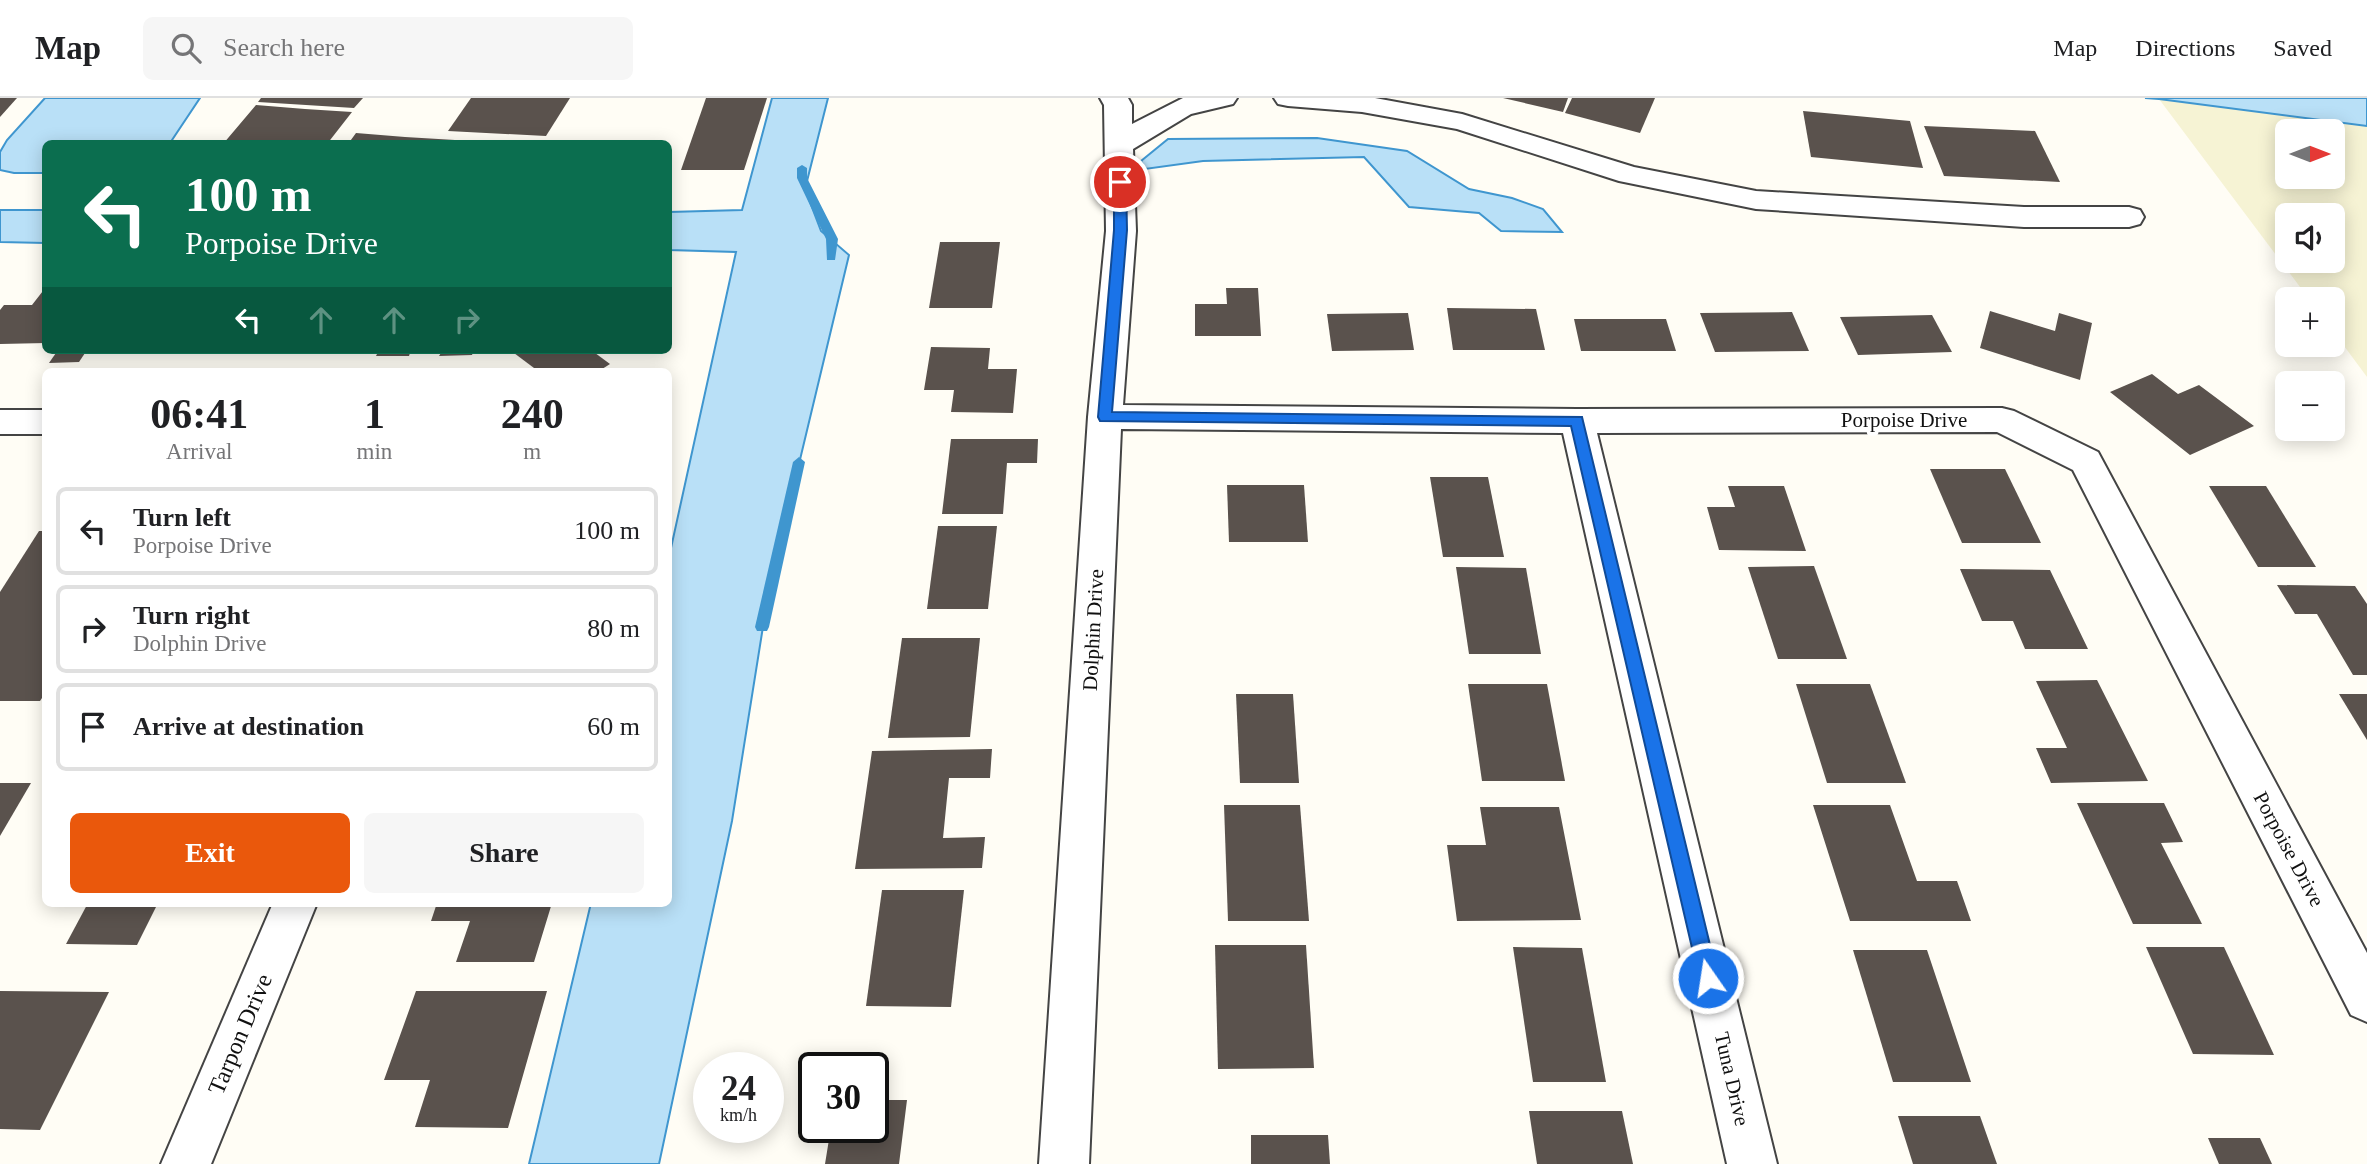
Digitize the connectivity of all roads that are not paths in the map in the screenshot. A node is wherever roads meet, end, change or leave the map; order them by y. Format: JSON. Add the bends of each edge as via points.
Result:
{"nodes":[{"id":1,"x":1114,"y":98,"type":"edge"},
{"id":2,"x":1223,"y":98,"type":"edge"},
{"id":3,"x":1288,"y":98,"type":"edge"},
{"id":4,"x":1119,"y":146,"type":"junction"},
{"id":5,"x":2129,"y":217,"type":"dead end"},
{"id":6,"x":1105,"y":417,"type":"junction"},
{"id":7,"x":1577,"y":421,"type":"junction"},
{"id":8,"x":42,"y":422,"type":"edge"},
{"id":9,"x":2,"y":426,"type":"edge"},
{"id":10,"x":293,"y":907,"type":"edge"},
{"id":11,"x":2367,"y":999,"type":"edge"},
{"id":12,"x":186,"y":1164,"type":"edge"},
{"id":13,"x":1064,"y":1164,"type":"edge"},
{"id":14,"x":1752,"y":1164,"type":"edge"}],
"edges":[{"from":1,"to":4,"type":"street","name":"Dolphin Drive"},
{"from":2,"to":4,"type":"street","via":[[1203,99],[1162,117]]},
{"from":3,"to":5,"type":"street","via":[[1362,104],[1462,122],[1629,175],[1756,200],[2024,217]]},
{"from":4,"to":6,"type":"street","name":"Dolphin Drive","via":[[1121,230]]},
{"from":6,"to":7,"type":"street","name":"Porpoise Drive"},
{"from":6,"to":13,"type":"street","name":"Dolphin Drive"},
{"from":7,"to":11,"type":"street","name":"Porpoise Drive","via":[[2002,420],[2086,461]]},
{"from":7,"to":14,"type":"street","name":"Tuna Drive"},
{"from":8,"to":9,"type":"street"},
{"from":10,"to":12,"type":"street","name":"Tarpon Drive"}]}
